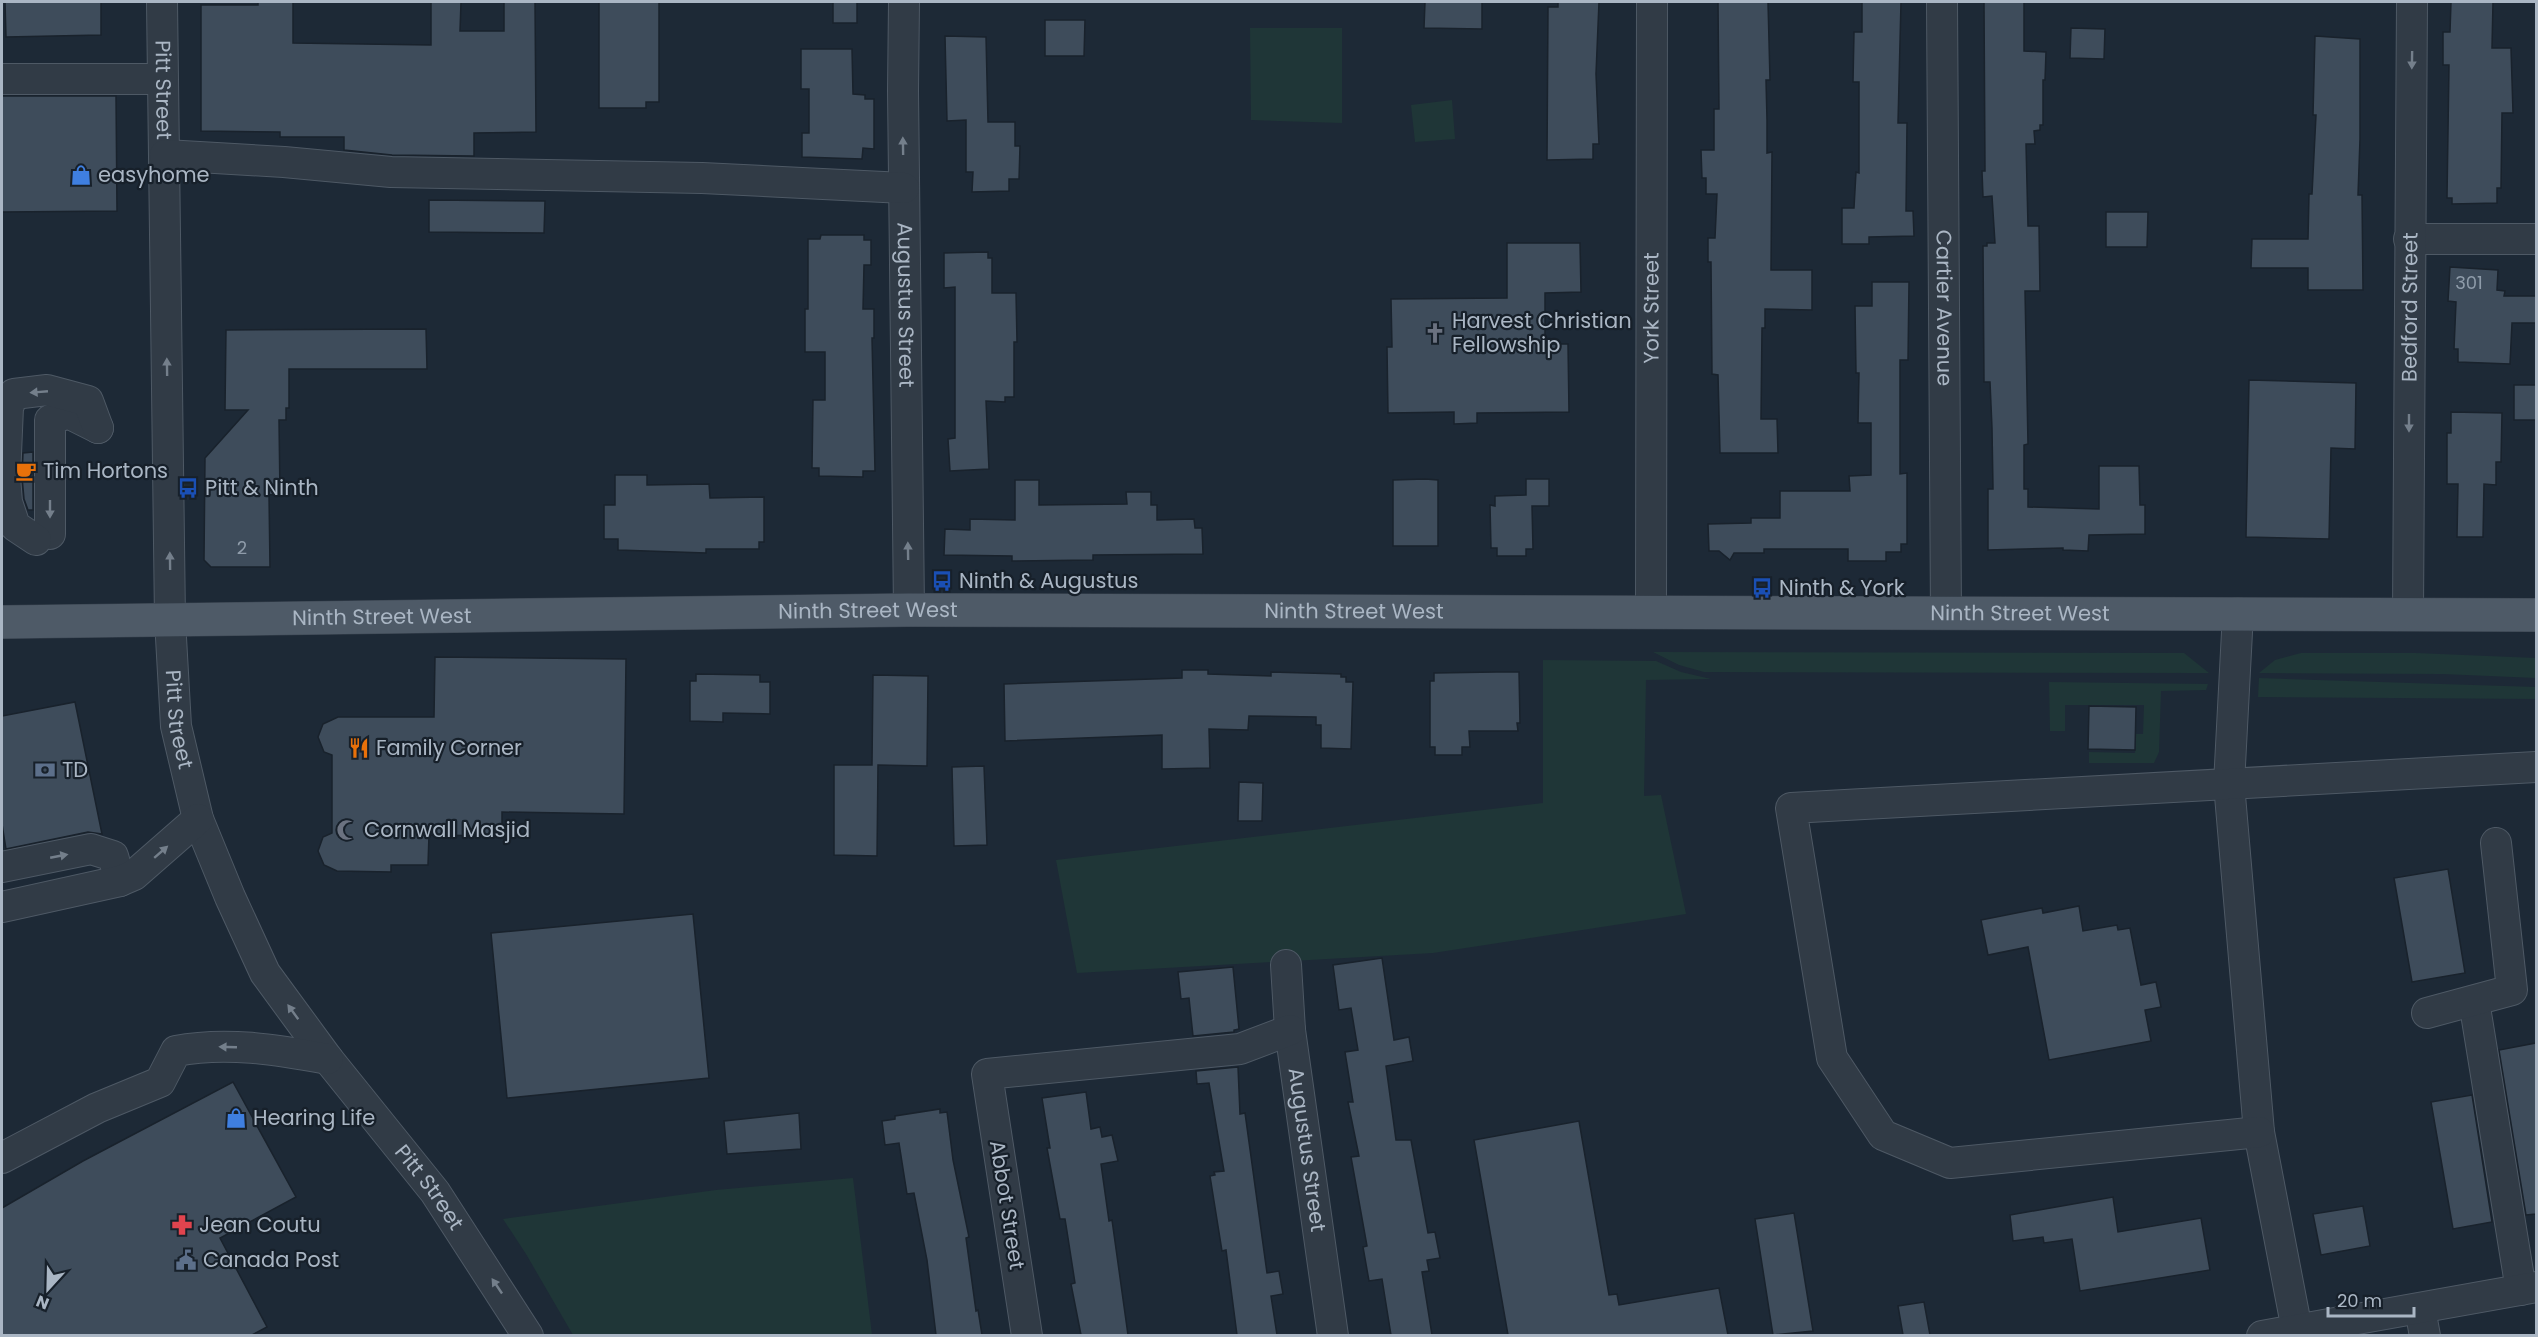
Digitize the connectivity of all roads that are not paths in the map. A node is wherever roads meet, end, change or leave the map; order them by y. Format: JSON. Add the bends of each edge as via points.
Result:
{"nodes":[{"id":1,"x":162,"y":2,"type":"edge"},
{"id":2,"x":904,"y":2,"type":"edge"},
{"id":3,"x":1652,"y":2,"type":"edge"},
{"id":4,"x":1942,"y":2,"type":"edge"},
{"id":5,"x":2412,"y":2,"type":"edge"},
{"id":6,"x":2,"y":79,"type":"edge"},
{"id":7,"x":162,"y":79,"type":"junction"},
{"id":8,"x":165,"y":155,"type":"junction"},
{"id":9,"x":904,"y":188,"type":"junction"},
{"id":10,"x":2409,"y":239,"type":"junction"},
{"id":11,"x":2536,"y":239,"type":"edge"},
{"id":12,"x":43,"y":537,"type":"joint"},
{"id":13,"x":909,"y":610,"type":"junction"},
{"id":14,"x":1651,"y":612,"type":"junction"},
{"id":15,"x":2238,"y":613,"type":"junction"},
{"id":16,"x":2408,"y":613,"type":"junction"},
{"id":17,"x":1946,"y":614,"type":"junction"},
{"id":18,"x":2536,"y":615,"type":"edge"},
{"id":19,"x":170,"y":620,"type":"junction"},
{"id":20,"x":2,"y":622,"type":"edge"},
{"id":21,"x":2536,"y":768,"type":"edge"},
{"id":22,"x":2229,"y":784,"type":"junction"},
{"id":23,"x":198,"y":819,"type":"junction"},
{"id":24,"x":2496,"y":843,"type":"dead end"},
{"id":25,"x":2,"y":867,"type":"edge"},
{"id":26,"x":120,"y":881,"type":"junction"},
{"id":27,"x":2,"y":907,"type":"edge"},
{"id":28,"x":1286,"y":965,"type":"dead end"},
{"id":29,"x":2474,"y":1000,"type":"junction"},
{"id":30,"x":2427,"y":1013,"type":"dead end"},
{"id":31,"x":1290,"y":1030,"type":"junction"},
{"id":32,"x":328,"y":1059,"type":"junction"},
{"id":33,"x":2259,"y":1132,"type":"junction"},
{"id":34,"x":2,"y":1158,"type":"edge"},
{"id":35,"x":2529,"y":1288,"type":"edge"},
{"id":36,"x":2422,"y":1322,"type":"edge"},
{"id":37,"x":2297,"y":1330,"type":"junction"},
{"id":38,"x":528,"y":1335,"type":"edge"},
{"id":39,"x":1027,"y":1335,"type":"edge"},
{"id":40,"x":1333,"y":1335,"type":"edge"},
{"id":41,"x":2262,"y":1335,"type":"edge"}],
"edges":[{"from":1,"to":7,"type":"street","name":"Pitt Street"},
{"from":9,"to":2,"type":"street","name":"Augustus Street","one_way":true},
{"from":3,"to":14,"type":"street","name":"York Street"},
{"from":4,"to":17,"type":"street","name":"Cartier Avenue"},
{"from":5,"to":10,"type":"street","name":"Bedford Street","one_way":true},
{"from":6,"to":7,"type":"street"},
{"from":7,"to":8,"type":"street","name":"Pitt Street"},
{"from":8,"to":9,"type":"street","via":[[390,172],[702,178]]},
{"from":19,"to":8,"type":"street","name":"Pitt Street","one_way":true},
{"from":13,"to":9,"type":"street","name":"Augustus Street","one_way":true},
{"from":10,"to":11,"type":"street"},
{"from":10,"to":16,"type":"street","name":"Bedford Street","one_way":true},
{"from":12,"to":12,"type":"street","via":[[15,526],[7,502],[5,477],[8,407],[14,394],[47,390],[88,401],[98,428],[68,413],[50,420]]},
{"from":13,"to":14,"type":"main road","name":"Ninth Street West"},
{"from":13,"to":19,"type":"main road","name":"Ninth Street West"},
{"from":14,"to":17,"type":"main road","name":"Ninth Street West"},
{"from":15,"to":16,"type":"main road","name":"Ninth Street West"},
{"from":15,"to":17,"type":"main road","name":"Ninth Street West"},
{"from":15,"to":22,"type":"street"},
{"from":16,"to":18,"type":"main road","name":"Ninth Street West"},
{"from":19,"to":20,"type":"main road","name":"Ninth Street West"},
{"from":19,"to":23,"type":"street","name":"Pitt Street","via":[[176,726]]},
{"from":21,"to":22,"type":"street"},
{"from":22,"to":33,"type":"street"},
{"from":22,"to":33,"type":"street","via":[[1791,808],[1832,1058],[1883,1135],[1950,1163]]},
{"from":26,"to":23,"type":"street","one_way":true,"via":[[134,874]]},
{"from":32,"to":23,"type":"street","name":"Pitt Street","one_way":true,"via":[[265,973]]},
{"from":24,"to":29,"type":"street","via":[[2512,990]]},
{"from":25,"to":26,"type":"street","one_way":true,"via":[[91,849],[113,856]]},
{"from":26,"to":27,"type":"street"},
{"from":28,"to":31,"type":"street","name":"Augustus Street"},
{"from":29,"to":30,"type":"street"},
{"from":29,"to":35,"type":"street"},
{"from":31,"to":39,"type":"street","name":"Abbot Street","via":[[1239,1049],[987,1074]]},
{"from":31,"to":40,"type":"street","name":"Augustus Street"},
{"from":32,"to":34,"type":"street","one_way":true,"via":[[263,1048],[204,1046],[176,1051],[160,1082],[97,1108]]},
{"from":38,"to":32,"type":"street","name":"Pitt Street","one_way":true,"via":[[435,1192]]},
{"from":33,"to":37,"type":"street"},
{"from":35,"to":36,"type":"street"},
{"from":36,"to":37,"type":"street"},
{"from":37,"to":41,"type":"street"}]}
